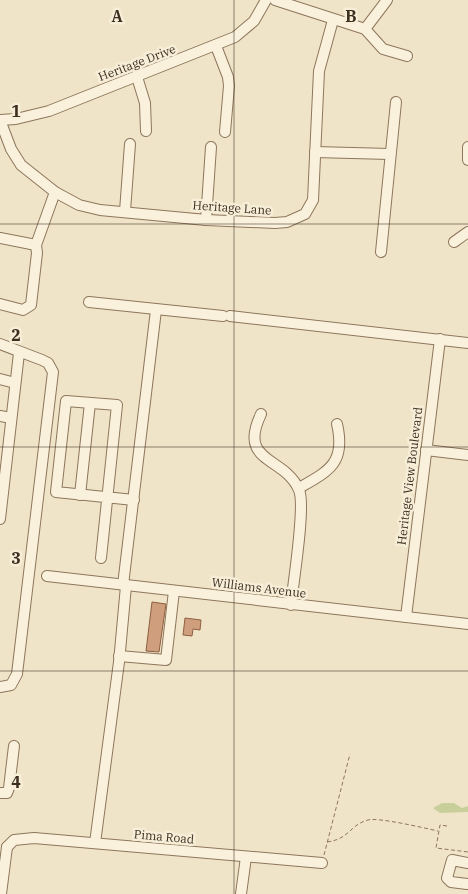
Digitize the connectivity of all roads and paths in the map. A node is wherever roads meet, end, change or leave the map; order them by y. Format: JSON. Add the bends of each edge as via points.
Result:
{"nodes":[{"id":1,"x":266,"y":0,"type":"edge"},
{"id":2,"x":275,"y":0,"type":"edge"},
{"id":3,"x":387,"y":0,"type":"edge"},
{"id":4,"x":333,"y":20,"type":"junction"},
{"id":5,"x":365,"y":29,"type":"junction"},
{"id":6,"x":216,"y":46,"type":"junction"},
{"id":7,"x":407,"y":56,"type":"dead end"},
{"id":8,"x":137,"y":77,"type":"junction"},
{"id":9,"x":396,"y":102,"type":"dead end"},
{"id":10,"x":0,"y":120,"type":"edge"},
{"id":11,"x":146,"y":131,"type":"dead end"},
{"id":12,"x":225,"y":132,"type":"dead end"},
{"id":13,"x":130,"y":144,"type":"dead end"},
{"id":14,"x":468,"y":146,"type":"edge"},
{"id":15,"x":211,"y":147,"type":"dead end"},
{"id":16,"x":315,"y":152,"type":"junction"},
{"id":17,"x":390,"y":154,"type":"junction"},
{"id":18,"x":468,"y":160,"type":"edge"},
{"id":19,"x":55,"y":192,"type":"junction"},
{"id":20,"x":125,"y":211,"type":"junction"},
{"id":21,"x":206,"y":220,"type":"junction"},
{"id":22,"x":468,"y":232,"type":"edge"},
{"id":23,"x":0,"y":238,"type":"edge"},
{"id":24,"x":454,"y":242,"type":"dead end"},
{"id":25,"x":36,"y":244,"type":"junction"},
{"id":26,"x":381,"y":252,"type":"dead end"},
{"id":27,"x":89,"y":302,"type":"dead end"},
{"id":28,"x":0,"y":304,"type":"edge"},
{"id":29,"x":156,"y":310,"type":"junction"},
{"id":30,"x":440,"y":339,"type":"junction"},
{"id":31,"x":468,"y":343,"type":"edge"},
{"id":32,"x":0,"y":344,"type":"edge"},
{"id":33,"x":19,"y":353,"type":"junction"},
{"id":34,"x":0,"y":380,"type":"edge"},
{"id":35,"x":15,"y":383,"type":"junction"},
{"id":36,"x":90,"y":403,"type":"junction"},
{"id":37,"x":261,"y":414,"type":"dead end"},
{"id":38,"x":0,"y":416,"type":"edge"},
{"id":39,"x":11,"y":418,"type":"junction"},
{"id":40,"x":337,"y":424,"type":"dead end"},
{"id":41,"x":426,"y":450,"type":"junction"},
{"id":42,"x":4,"y":452,"type":"edge"},
{"id":43,"x":468,"y":455,"type":"edge"},
{"id":44,"x":299,"y":488,"type":"junction"},
{"id":45,"x":2,"y":492,"type":"edge"},
{"id":46,"x":80,"y":495,"type":"junction"},
{"id":47,"x":108,"y":498,"type":"junction"},
{"id":48,"x":134,"y":500,"type":"junction"},
{"id":49,"x":0,"y":519,"type":"edge"},
{"id":50,"x":101,"y":558,"type":"dead end"},
{"id":51,"x":47,"y":576,"type":"dead end"},
{"id":52,"x":124,"y":586,"type":"junction"},
{"id":53,"x":174,"y":591,"type":"junction"},
{"id":54,"x":291,"y":605,"type":"junction"},
{"id":55,"x":406,"y":617,"type":"junction"},
{"id":56,"x":468,"y":624,"type":"edge"},
{"id":57,"x":119,"y":656,"type":"junction"},
{"id":58,"x":0,"y":687,"type":"edge"},
{"id":59,"x":14,"y":746,"type":"dead end"},
{"id":60,"x":350,"y":754,"type":"dead end"},
{"id":61,"x":0,"y":793,"type":"edge"},
{"id":62,"x":447,"y":826,"type":"dead end"},
{"id":63,"x":438,"y":831,"type":"junction"},
{"id":64,"x":328,"y":842,"type":"junction"},
{"id":65,"x":95,"y":843,"type":"junction"},
{"id":66,"x":3,"y":847,"type":"edge"},
{"id":67,"x":468,"y":852,"type":"edge"},
{"id":68,"x":246,"y":857,"type":"junction"},
{"id":69,"x":322,"y":863,"type":"joint"},
{"id":70,"x":468,"y":863,"type":"edge"},
{"id":71,"x":467,"y":886,"type":"edge"},
{"id":72,"x":1,"y":894,"type":"edge"},
{"id":73,"x":241,"y":894,"type":"edge"}],
"edges":[{"from":1,"to":6,"type":"street","name":"Heritage Drive","via":[[245,30]]},
{"from":2,"to":4,"type":"street"},
{"from":3,"to":5,"type":"street"},
{"from":4,"to":5,"type":"street"},
{"from":4,"to":16,"type":"street","name":"Heritage Lane","via":[[319,71]]},
{"from":5,"to":7,"type":"street","via":[[383,49]]},
{"from":6,"to":8,"type":"street","name":"Heritage Drive"},
{"from":6,"to":12,"type":"street","via":[[229,86]]},
{"from":8,"to":10,"type":"street","name":"Heritage Drive","via":[[48,111]]},
{"from":8,"to":11,"type":"street","via":[[145,103]]},
{"from":9,"to":17,"type":"street"},
{"from":10,"to":19,"type":"street","name":"Heritage Lane","via":[[11,149],[21,164]]},
{"from":13,"to":20,"type":"street"},
{"from":14,"to":18,"type":"street"},
{"from":15,"to":21,"type":"street"},
{"from":16,"to":17,"type":"street"},
{"from":16,"to":21,"type":"street","name":"Heritage Lane","via":[[313,200],[305,214],[275,223]]},
{"from":17,"to":26,"type":"street"},
{"from":19,"to":20,"type":"street","name":"Heritage Lane","via":[[79,205]]},
{"from":19,"to":25,"type":"street"},
{"from":20,"to":21,"type":"street","name":"Heritage Lane"},
{"from":22,"to":24,"type":"street"},
{"from":23,"to":25,"type":"street"},
{"from":25,"to":28,"type":"street","via":[[31,305],[23,310]]},
{"from":27,"to":29,"type":"street"},
{"from":29,"to":30,"type":"street"},
{"from":29,"to":48,"type":"street"},
{"from":30,"to":31,"type":"street"},
{"from":30,"to":41,"type":"street","name":"Heritage View Boulevard"},
{"from":32,"to":33,"type":"street"},
{"from":33,"to":35,"type":"street"},
{"from":33,"to":58,"type":"street","via":[[48,363],[53,372],[16,674],[11,685]]},
{"from":34,"to":35,"type":"street"},
{"from":35,"to":39,"type":"street"},
{"from":36,"to":46,"type":"street"},
{"from":36,"to":46,"type":"street","via":[[66,401],[56,492]]},
{"from":36,"to":47,"type":"street","via":[[118,405]]},
{"from":37,"to":44,"type":"street","via":[[255,426],[254,440],[258,450]]},
{"from":38,"to":39,"type":"street"},
{"from":39,"to":42,"type":"street"},
{"from":40,"to":44,"type":"street","via":[[341,446],[337,458],[331,468]]},
{"from":41,"to":43,"type":"street"},
{"from":41,"to":55,"type":"street","name":"Heritage View Boulevard"},
{"from":42,"to":45,"type":"street"},
{"from":44,"to":54,"type":"street","via":[[302,505]]},
{"from":45,"to":49,"type":"street"},
{"from":46,"to":47,"type":"street"},
{"from":47,"to":48,"type":"street"},
{"from":47,"to":50,"type":"street"},
{"from":48,"to":52,"type":"street"},
{"from":51,"to":52,"type":"street","name":"Williams Avenue"},
{"from":52,"to":53,"type":"street","name":"Williams Avenue"},
{"from":52,"to":57,"type":"street"},
{"from":53,"to":54,"type":"street","name":"Williams Avenue"},
{"from":53,"to":57,"type":"street","via":[[166,660]]},
{"from":54,"to":55,"type":"street","name":"Williams Avenue"},
{"from":55,"to":56,"type":"street","name":"Williams Avenue"},
{"from":57,"to":65,"type":"street"},
{"from":59,"to":61,"type":"street","via":[[9,788],[7,793]]},
{"from":60,"to":64,"type":"path"},
{"from":62,"to":63,"type":"path","via":[[440,825]]},
{"from":63,"to":64,"type":"path","via":[[369,819],[354,826],[342,839]]},
{"from":63,"to":67,"type":"path","via":[[436,848]]},
{"from":64,"to":69,"type":"path"},
{"from":65,"to":66,"type":"street","name":"Pima Road","via":[[23,838]]},
{"from":65,"to":68,"type":"street","name":"Pima Road"},
{"from":66,"to":72,"type":"street"},
{"from":68,"to":69,"type":"street","name":"Pima Road"},
{"from":68,"to":73,"type":"street"},
{"from":70,"to":71,"type":"street","via":[[449,862],[448,878],[451,882]]}]}
